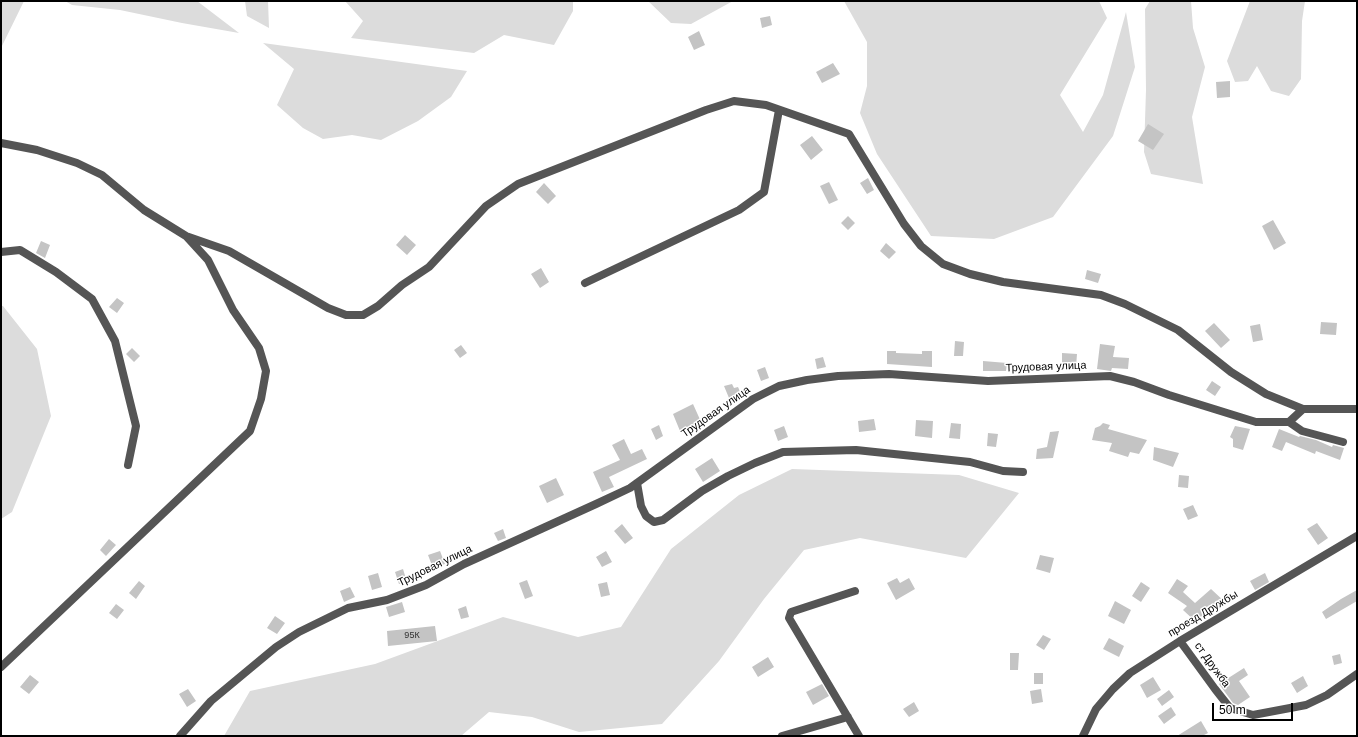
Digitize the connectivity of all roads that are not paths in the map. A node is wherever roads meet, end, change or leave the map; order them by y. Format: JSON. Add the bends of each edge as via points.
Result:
{"nodes":[{"id":1,"x":779,"y":110,"type":"junction"},
{"id":2,"x":1,"y":143,"type":"edge"},
{"id":3,"x":186,"y":236,"type":"junction"},
{"id":4,"x":1,"y":252,"type":"edge"},
{"id":5,"x":585,"y":283,"type":"dead end"},
{"id":6,"x":1303,"y":409,"type":"junction"},
{"id":7,"x":1357,"y":409,"type":"edge"},
{"id":8,"x":1289,"y":422,"type":"junction"},
{"id":9,"x":1343,"y":442,"type":"dead end"},
{"id":10,"x":128,"y":465,"type":"dead end"},
{"id":11,"x":1023,"y":472,"type":"dead end"},
{"id":12,"x":637,"y":483,"type":"junction"},
{"id":13,"x":1357,"y":536,"type":"edge"},
{"id":14,"x":855,"y":590,"type":"dead end"},
{"id":15,"x":1180,"y":641,"type":"junction"},
{"id":16,"x":1,"y":667,"type":"edge"},
{"id":17,"x":1357,"y":674,"type":"edge"},
{"id":18,"x":848,"y":717,"type":"junction"},
{"id":19,"x":180,"y":736,"type":"edge"},
{"id":20,"x":782,"y":736,"type":"edge"},
{"id":21,"x":859,"y":736,"type":"edge"},
{"id":22,"x":1084,"y":736,"type":"edge"}],
"edges":[{"from":1,"to":3,"type":"street","via":[[766,105],[734,101],[518,184],[486,206],[429,267],[363,315],[346,315],[328,308],[229,252]]},
{"from":1,"to":5,"type":"street","via":[[764,192],[739,210]]},
{"from":1,"to":6,"type":"street","via":[[849,134],[904,224],[921,246],[943,264],[976,276],[1003,282],[1101,295],[1125,304],[1178,330],[1231,372],[1266,394]]},
{"from":2,"to":3,"type":"street","via":[[37,150],[77,163],[102,175],[144,210]]},
{"from":3,"to":16,"type":"street","via":[[208,260],[233,310],[259,348],[266,371],[261,399],[250,431]]},
{"from":4,"to":10,"type":"street","via":[[20,250],[56,272],[92,299],[115,341],[136,426]]},
{"from":6,"to":7,"type":"street"},
{"from":6,"to":8,"type":"street"},
{"from":8,"to":9,"type":"street","via":[[1302,431]]},
{"from":8,"to":12,"type":"street","name":"Трудовая улица","via":[[1256,422],[1110,376],[988,381],[889,374],[838,376],[779,386],[753,399]]},
{"from":11,"to":12,"type":"street","via":[[1003,471],[970,462],[856,450],[783,452],[728,476],[702,491],[663,520],[654,522],[646,516],[641,506]]},
{"from":12,"to":19,"type":"street","name":"Трудовая улица","via":[[464,564],[426,585],[387,600],[348,608],[299,632],[276,647],[211,702]]},
{"from":13,"to":15,"type":"street","name":"проезд Дружбы"},
{"from":14,"to":18,"type":"street","via":[[791,612],[789,618]]},
{"from":15,"to":17,"type":"street","name":"ст Дружба","via":[[1230,708],[1253,715],[1306,705],[1327,695]]},
{"from":15,"to":22,"type":"street","name":"проезд Дружбы","via":[[1130,673],[1113,689],[1096,709]]},
{"from":18,"to":20,"type":"street"},
{"from":18,"to":21,"type":"street"}]}
